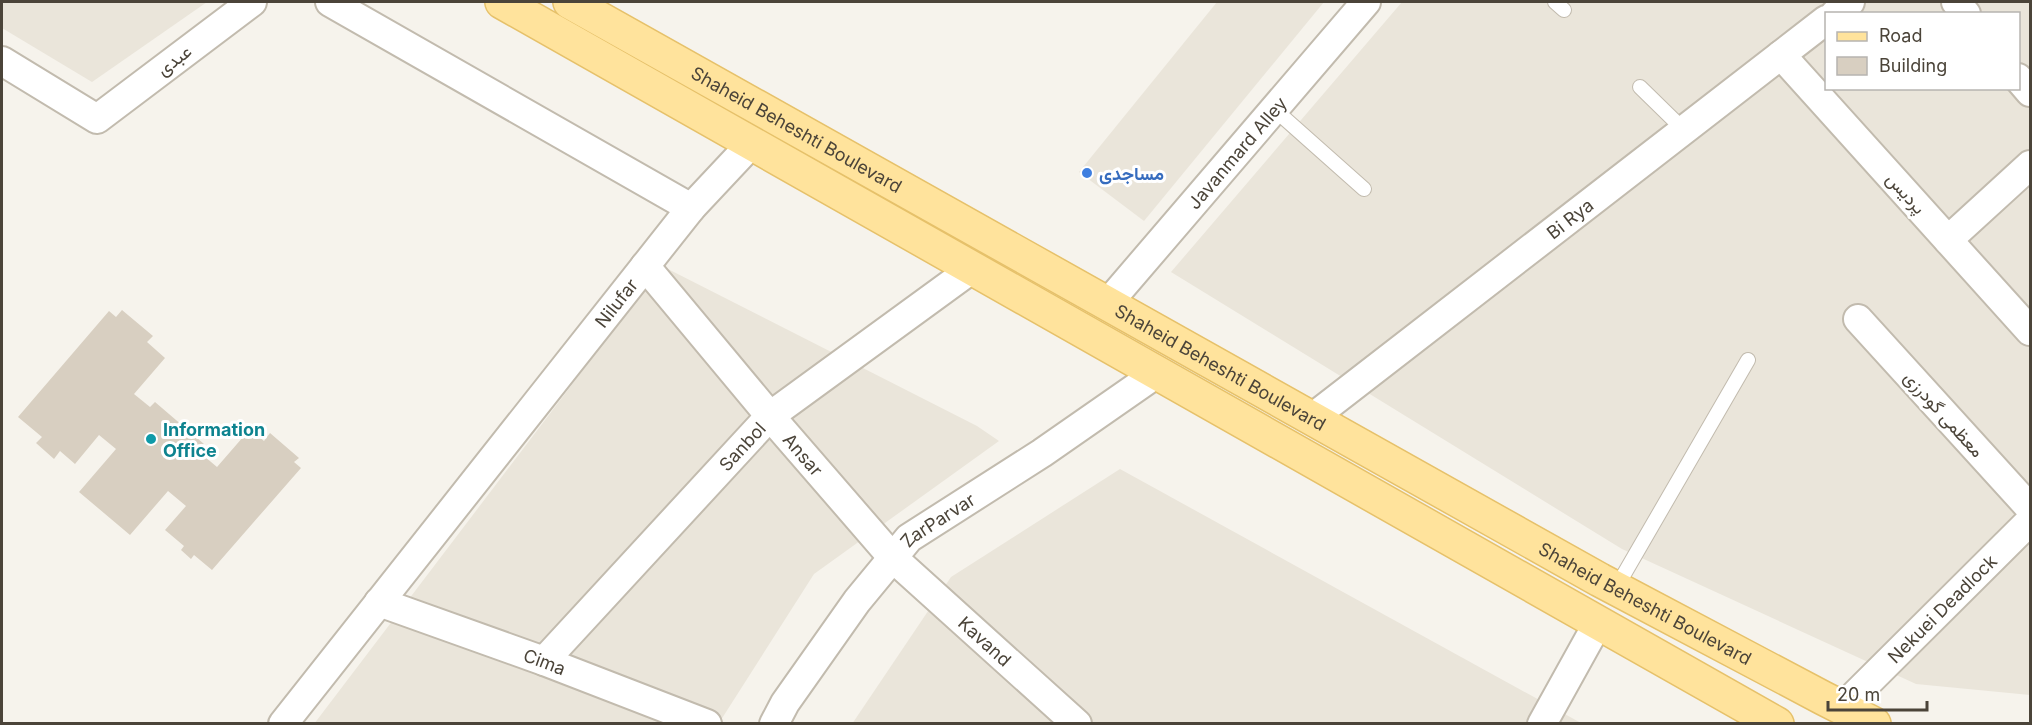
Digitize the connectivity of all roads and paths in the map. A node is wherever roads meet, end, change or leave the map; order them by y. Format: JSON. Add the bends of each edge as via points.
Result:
{"nodes":[{"id":1,"x":252,"y":2,"type":"edge"},
{"id":2,"x":330,"y":2,"type":"edge"},
{"id":3,"x":502,"y":2,"type":"edge"},
{"id":4,"x":570,"y":2,"type":"edge"},
{"id":5,"x":1366,"y":2,"type":"edge"},
{"id":6,"x":1850,"y":2,"type":"edge"},
{"id":7,"x":1837,"y":12,"type":"edge"},
{"id":8,"x":1825,"y":22,"type":"edge"},
{"id":9,"x":1781,"y":55,"type":"junction"},
{"id":10,"x":2,"y":61,"type":"edge"},
{"id":11,"x":2020,"y":79,"type":"edge"},
{"id":12,"x":1640,"y":87,"type":"dead end"},
{"id":13,"x":2031,"y":92,"type":"edge"},
{"id":14,"x":1274,"y":109,"type":"junction"},
{"id":15,"x":1684,"y":130,"type":"junction"},
{"id":16,"x":752,"y":143,"type":"junction"},
{"id":17,"x":2031,"y":165,"type":"edge"},
{"id":18,"x":1364,"y":189,"type":"dead end"},
{"id":19,"x":691,"y":208,"type":"junction"},
{"id":20,"x":1948,"y":240,"type":"junction"},
{"id":21,"x":645,"y":266,"type":"junction"},
{"id":22,"x":973,"y":268,"type":"junction"},
{"id":23,"x":1108,"y":303,"type":"junction"},
{"id":24,"x":1858,"y":319,"type":"dead end"},
{"id":25,"x":2031,"y":331,"type":"edge"},
{"id":26,"x":1749,"y":360,"type":"dead end"},
{"id":27,"x":1157,"y":373,"type":"junction"},
{"id":28,"x":770,"y":416,"type":"junction"},
{"id":29,"x":1312,"y":418,"type":"junction"},
{"id":30,"x":2031,"y":508,"type":"edge"},
{"id":31,"x":2024,"y":528,"type":"edge"},
{"id":32,"x":893,"y":558,"type":"junction"},
{"id":33,"x":1616,"y":588,"type":"junction"},
{"id":34,"x":379,"y":602,"type":"junction"},
{"id":35,"x":1598,"y":623,"type":"junction"},
{"id":36,"x":544,"y":660,"type":"junction"},
{"id":37,"x":1842,"y":708,"type":"junction"},
{"id":38,"x":283,"y":723,"type":"edge"},
{"id":39,"x":707,"y":723,"type":"edge"},
{"id":40,"x":774,"y":723,"type":"edge"},
{"id":41,"x":1077,"y":723,"type":"edge"},
{"id":42,"x":1542,"y":723,"type":"edge"},
{"id":43,"x":1777,"y":723,"type":"edge"},
{"id":44,"x":1874,"y":723,"type":"edge"}],
"edges":[{"from":1,"to":10,"type":"street","name":"عبدی","via":[[97,119]]},
{"from":2,"to":19,"type":"street"},
{"from":3,"to":16,"type":"main road","name":"Shaheid Beheshti Boulevard"},
{"from":4,"to":23,"type":"main road","name":"Shaheid Beheshti Boulevard"},
{"from":5,"to":14,"type":"street","name":"Javanmard Alley"},
{"from":6,"to":7,"type":"street"},
{"from":8,"to":9,"type":"street","name":"Bi Rya"},
{"from":9,"to":15,"type":"street","name":"Bi Rya"},
{"from":9,"to":20,"type":"street","name":"پردیس"},
{"from":11,"to":13,"type":"street"},
{"from":12,"to":15,"type":"lane"},
{"from":14,"to":18,"type":"lane"},
{"from":14,"to":23,"type":"street","name":"Javanmard Alley"},
{"from":15,"to":29,"type":"street","name":"Bi Rya"},
{"from":16,"to":19,"type":"street","name":"Nilufar"},
{"from":16,"to":22,"type":"main road","name":"Shaheid Beheshti Boulevard"},
{"from":17,"to":20,"type":"street"},
{"from":19,"to":21,"type":"street","name":"Nilufar"},
{"from":20,"to":25,"type":"street","name":"پردیس"},
{"from":21,"to":28,"type":"street","name":"Ansar"},
{"from":21,"to":34,"type":"street","name":"Nilufar"},
{"from":22,"to":27,"type":"main road","name":"Shaheid Beheshti Boulevard"},
{"from":22,"to":28,"type":"street","name":"Sanbol"},
{"from":23,"to":29,"type":"main road","name":"Shaheid Beheshti Boulevard"},
{"from":24,"to":30,"type":"street","name":"معظمی گودرزی"},
{"from":26,"to":33,"type":"lane"},
{"from":27,"to":32,"type":"street","name":"ZarParvar","via":[[909,538]]},
{"from":27,"to":35,"type":"main road","name":"Shaheid Beheshti Boulevard"},
{"from":28,"to":32,"type":"street","name":"Ansar"},
{"from":28,"to":36,"type":"street","name":"Sanbol"},
{"from":29,"to":33,"type":"main road","name":"Shaheid Beheshti Boulevard"},
{"from":31,"to":37,"type":"street","name":"Nekuei Deadlock"},
{"from":32,"to":40,"type":"street","name":"ZarParvar","via":[[857,601]]},
{"from":32,"to":41,"type":"street","name":"Kavand"},
{"from":33,"to":37,"type":"main road","name":"Shaheid Beheshti Boulevard"},
{"from":34,"to":36,"type":"street","name":"Cima"},
{"from":34,"to":38,"type":"street","name":"Nilufar"},
{"from":35,"to":42,"type":"street"},
{"from":35,"to":43,"type":"main road","name":"Shaheid Beheshti Boulevard"},
{"from":36,"to":39,"type":"street","name":"Cima"},
{"from":37,"to":44,"type":"main road","name":"Shaheid Beheshti Boulevard"}]}
